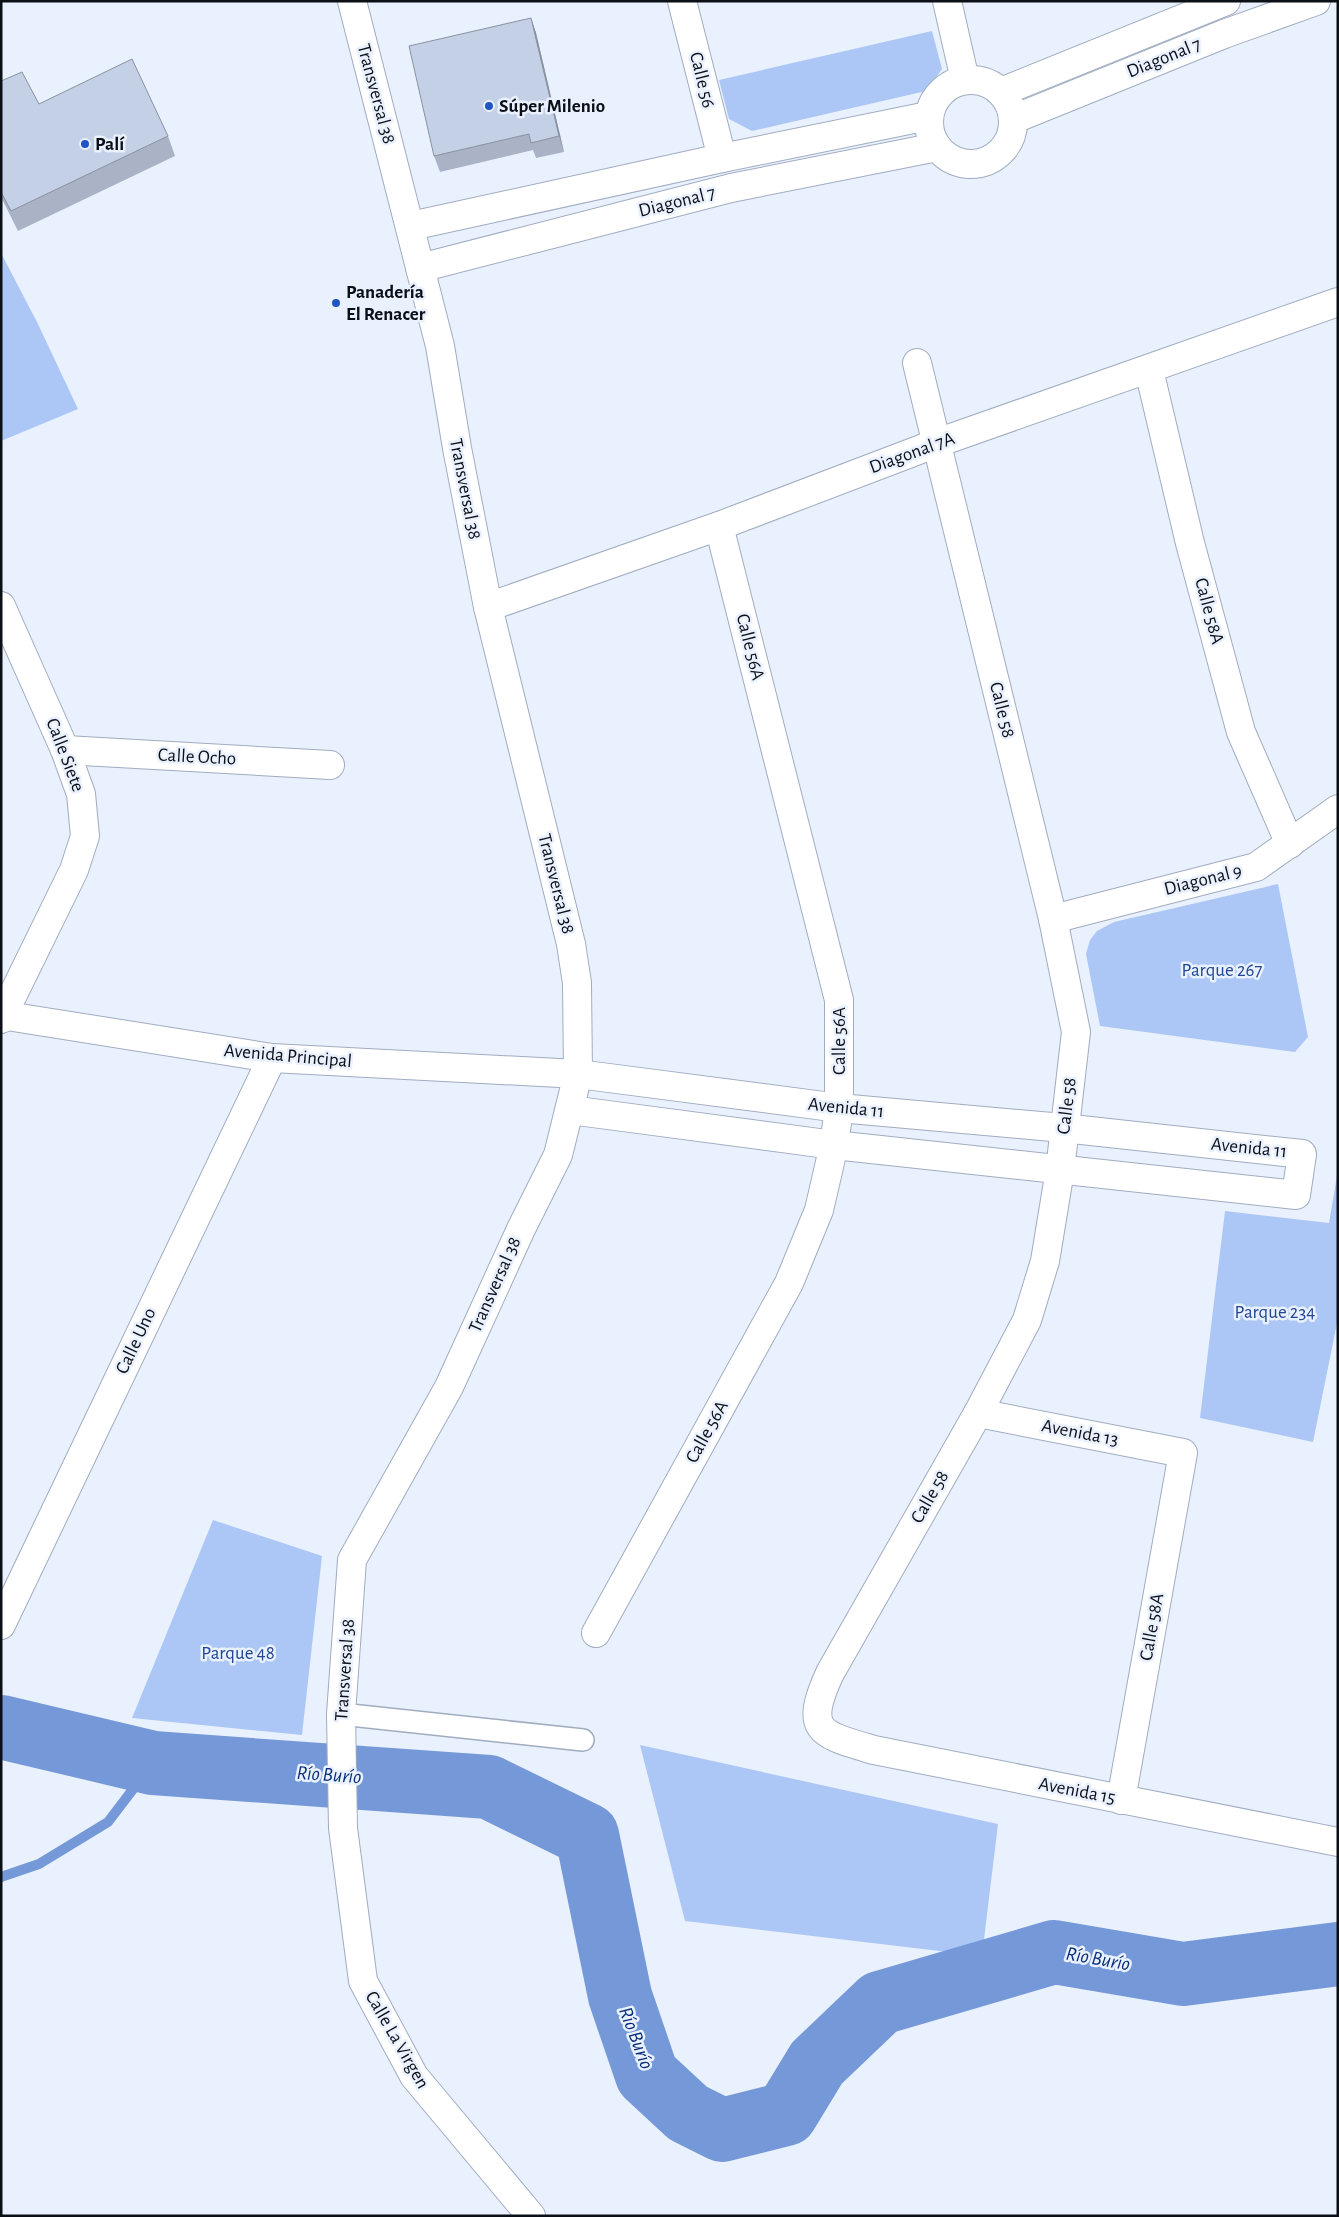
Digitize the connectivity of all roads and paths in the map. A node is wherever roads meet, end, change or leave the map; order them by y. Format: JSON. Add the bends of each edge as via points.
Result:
{"nodes":[{"id":1,"x":352,"y":1,"type":"edge"},
{"id":2,"x":682,"y":1,"type":"edge"},
{"id":3,"x":947,"y":1,"type":"edge"},
{"id":4,"x":1316,"y":1,"type":"edge"},
{"id":5,"x":1217,"y":3,"type":"edge"},
{"id":6,"x":1224,"y":34,"type":"junction"},
{"id":7,"x":965,"y":80,"type":"junction"},
{"id":8,"x":1002,"y":92,"type":"junction"},
{"id":9,"x":928,"y":116,"type":"junction"},
{"id":10,"x":1014,"y":119,"type":"junction"},
{"id":11,"x":937,"y":147,"type":"junction"},
{"id":12,"x":722,"y":158,"type":"junction"},
{"id":13,"x":731,"y":188,"type":"junction"},
{"id":14,"x":411,"y":226,"type":"junction"},
{"id":15,"x":420,"y":268,"type":"junction"},
{"id":16,"x":1338,"y":302,"type":"edge"},
{"id":17,"x":917,"y":363,"type":"dead end"},
{"id":18,"x":1149,"y":370,"type":"junction"},
{"id":19,"x":937,"y":443,"type":"junction"},
{"id":20,"x":719,"y":526,"type":"junction"},
{"id":21,"x":1,"y":606,"type":"edge"},
{"id":22,"x":488,"y":607,"type":"junction"},
{"id":23,"x":65,"y":750,"type":"junction"},
{"id":24,"x":330,"y":765,"type":"dead end"},
{"id":25,"x":1338,"y":809,"type":"edge"},
{"id":26,"x":1290,"y":844,"type":"junction"},
{"id":27,"x":1054,"y":918,"type":"junction"},
{"id":28,"x":2,"y":1016,"type":"edge"},
{"id":29,"x":272,"y":1058,"type":"junction"},
{"id":30,"x":578,"y":1074,"type":"junction"},
{"id":31,"x":839,"y":1108,"type":"junction"},
{"id":32,"x":570,"y":1110,"type":"junction"},
{"id":33,"x":1063,"y":1128,"type":"junction"},
{"id":34,"x":834,"y":1145,"type":"junction"},
{"id":35,"x":1060,"y":1170,"type":"junction"},
{"id":36,"x":978,"y":1413,"type":"junction"},
{"id":37,"x":1183,"y":1453,"type":"joint"},
{"id":38,"x":1,"y":1625,"type":"edge"},
{"id":39,"x":596,"y":1633,"type":"dead end"},
{"id":40,"x":341,"y":1725,"type":"junction"},
{"id":41,"x":820,"y":1727,"type":"joint"},
{"id":42,"x":583,"y":1740,"type":"dead end"},
{"id":43,"x":1121,"y":1800,"type":"junction"},
{"id":44,"x":343,"y":1828,"type":"joint"},
{"id":45,"x":1338,"y":1842,"type":"edge"},
{"id":46,"x":531,"y":2216,"type":"edge"}],
"edges":[{"from":1,"to":14,"type":"street","name":"Transversal 38"},
{"from":2,"to":12,"type":"street","name":"Calle 56"},
{"from":3,"to":7,"type":"street"},
{"from":4,"to":6,"type":"street","name":"Diagonal 7"},
{"from":5,"to":6,"type":"street"},
{"from":5,"to":8,"type":"street","name":"Diagonal 7"},
{"from":6,"to":10,"type":"street","name":"Diagonal 7"},
{"from":7,"to":8,"type":"street","via":[[984,81]]},
{"from":7,"to":9,"type":"street","via":[[944,88]]},
{"from":8,"to":10,"type":"street"},
{"from":9,"to":11,"type":"street","via":[[931,138]]},
{"from":9,"to":12,"type":"street","name":"Diagonal 7"},
{"from":10,"to":11,"type":"street","via":[[1008,142],[1001,152],[986,161],[968,164],[956,161]]},
{"from":11,"to":13,"type":"street","name":"Diagonal 7"},
{"from":12,"to":13,"type":"lane"},
{"from":12,"to":14,"type":"street","name":"Diagonal 7"},
{"from":13,"to":15,"type":"street","name":"Diagonal 7"},
{"from":14,"to":15,"type":"street","name":"Transversal 38"},
{"from":15,"to":22,"type":"street","name":"Transversal 38","via":[[440,346]]},
{"from":16,"to":18,"type":"street","name":"Diagonal 7A"},
{"from":17,"to":19,"type":"street","name":"Calle 58"},
{"from":18,"to":19,"type":"street","name":"Diagonal 7A"},
{"from":18,"to":26,"type":"street","name":"Calle 58A","via":[[1190,543],[1242,732]]},
{"from":19,"to":20,"type":"street","name":"Diagonal 7A"},
{"from":19,"to":27,"type":"street","name":"Calle 58"},
{"from":20,"to":22,"type":"street","name":"Diagonal 7A"},
{"from":20,"to":31,"type":"street","name":"Calle 56A","via":[[839,1000]]},
{"from":21,"to":23,"type":"street","name":"Calle Siete"},
{"from":22,"to":30,"type":"street","name":"Transversal 38","via":[[571,944],[577,983]]},
{"from":23,"to":24,"type":"street","name":"Calle Ocho"},
{"from":23,"to":28,"type":"street","name":"Calle Siete","via":[[81,794],[85,836],[74,870]]},
{"from":25,"to":26,"type":"street","name":"Diagonal 9"},
{"from":26,"to":27,"type":"street","name":"Diagonal 9","via":[[1256,867]]},
{"from":27,"to":33,"type":"street","name":"Calle 58","via":[[1076,1032]]},
{"from":28,"to":29,"type":"street","name":"Avenida Principal"},
{"from":29,"to":30,"type":"street","name":"Avenida Principal"},
{"from":29,"to":38,"type":"street","name":"Calle Uno"},
{"from":30,"to":31,"type":"street","name":"Avenida 11"},
{"from":30,"to":32,"type":"street","name":"Transversal 38"},
{"from":31,"to":33,"type":"street","name":"Avenida 11"},
{"from":31,"to":34,"type":"street","name":"Calle 56A"},
{"from":32,"to":34,"type":"street","name":"Avenida 11"},
{"from":32,"to":40,"type":"street","name":"Transversal 38","via":[[558,1155],[449,1387],[352,1560]]},
{"from":33,"to":35,"type":"street","name":"Calle 58"},
{"from":33,"to":35,"type":"street","name":"Avenida 11","via":[[1302,1154],[1296,1195]]},
{"from":34,"to":35,"type":"street","name":"Avenida 11"},
{"from":34,"to":39,"type":"street","name":"Calle 56A","via":[[819,1210],[789,1283]]},
{"from":35,"to":36,"type":"street","name":"Calle 58","via":[[1045,1261],[1027,1320]]},
{"from":36,"to":37,"type":"street","name":"Avenida 13"},
{"from":36,"to":41,"type":"street","name":"Calle 58","via":[[830,1673],[818,1708]]},
{"from":37,"to":43,"type":"street","name":"Calle 58A"},
{"from":40,"to":42,"type":"lane"},
{"from":40,"to":44,"type":"street","name":"Transversal 38"},
{"from":41,"to":43,"type":"street","name":"Avenida 15","via":[[829,1735],[874,1750]]},
{"from":43,"to":45,"type":"street","name":"Avenida 15"},
{"from":44,"to":46,"type":"street","name":"Calle La Virgen","via":[[363,1981],[414,2076]]}]}
